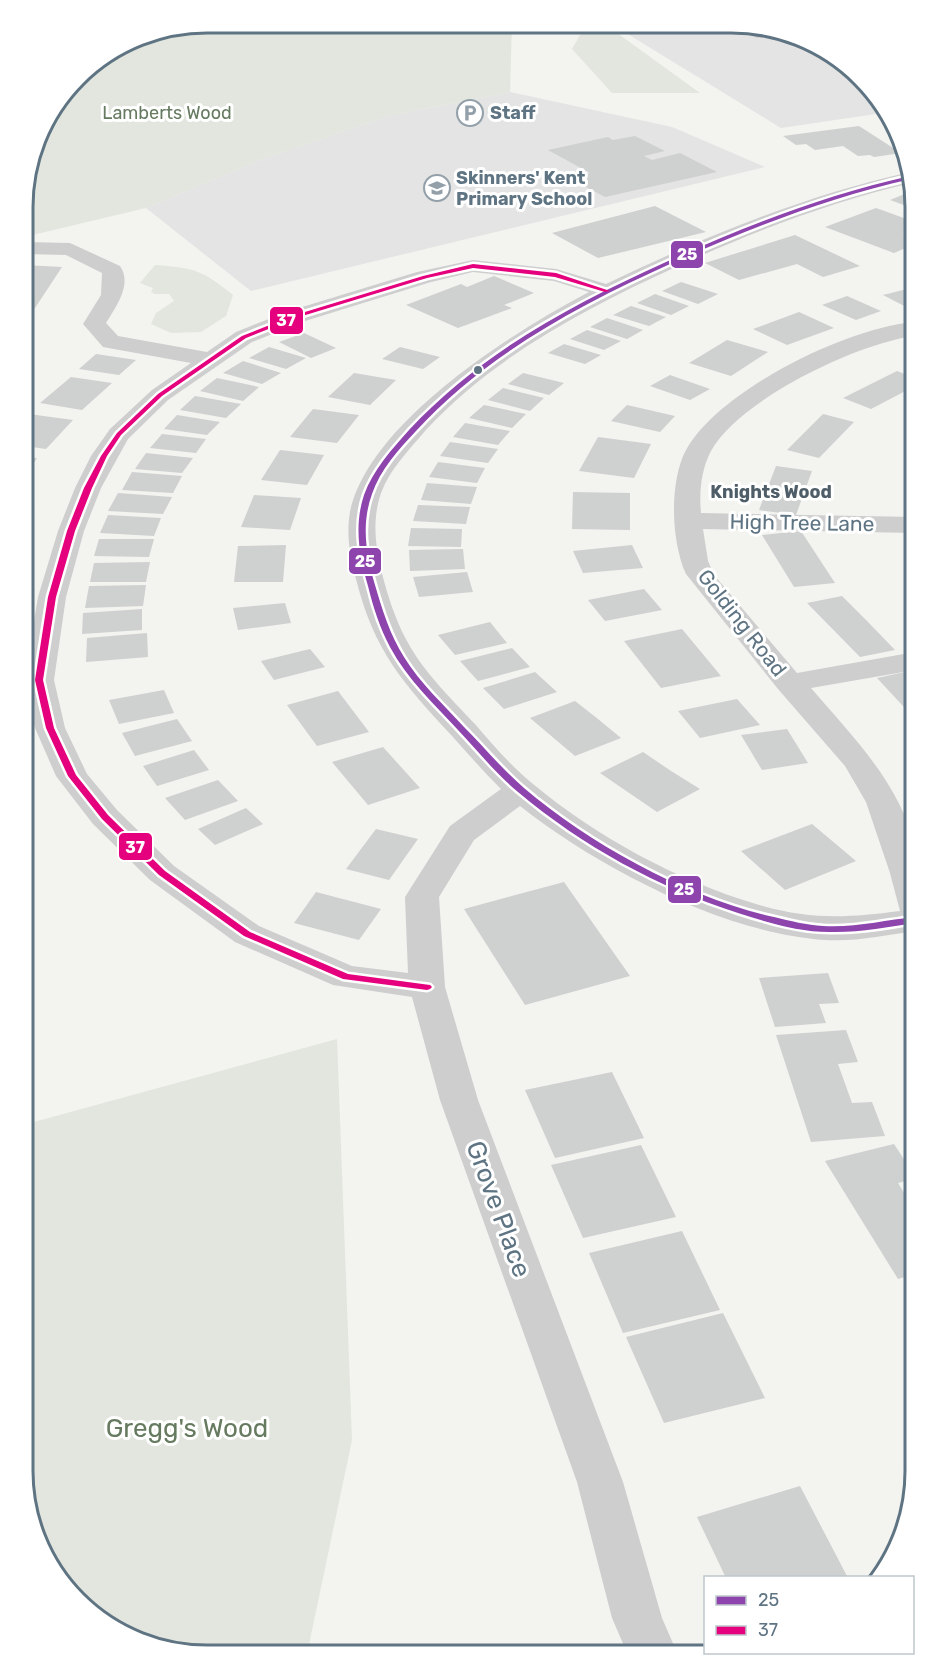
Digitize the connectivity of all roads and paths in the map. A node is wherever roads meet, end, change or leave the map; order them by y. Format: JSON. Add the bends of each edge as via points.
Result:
{"nodes":[{"id":1,"x":903,"y":179,"type":"edge"},
{"id":2,"x":33,"y":248,"type":"edge"},
{"id":3,"x":607,"y":291,"type":"junction"},
{"id":4,"x":905,"y":330,"type":"edge"},
{"id":5,"x":209,"y":359,"type":"junction"},
{"id":6,"x":688,"y":521,"type":"junction"},
{"id":7,"x":905,"y":525,"type":"edge"},
{"id":8,"x":905,"y":663,"type":"edge"},
{"id":9,"x":789,"y":683,"type":"junction"},
{"id":10,"x":521,"y":790,"type":"junction"},
{"id":11,"x":905,"y":867,"type":"edge"},
{"id":12,"x":905,"y":921,"type":"edge"},
{"id":13,"x":427,"y":987,"type":"junction"},
{"id":14,"x":648,"y":1645,"type":"edge"}],
"edges":[{"from":1,"to":3,"type":"street","via":[[820,201]]},
{"from":2,"to":5,"type":"street","via":[[70,249],[113,270],[112,294],[94,324],[111,342]]},
{"from":3,"to":5,"type":"street","via":[[556,275],[473,266],[297,316],[244,337]]},
{"from":3,"to":10,"type":"street","via":[[537,329],[446,395],[388,459],[366,498],[361,525],[372,589],[394,648],[423,689]]},
{"from":4,"to":6,"type":"street","name":"Golding Road","via":[[887,333],[816,361],[760,393],[725,419],[696,454],[688,472]]},
{"from":5,"to":13,"type":"street","via":[[159,395],[119,434],[88,488],[61,562],[44,634],[39,680],[50,728],[72,776],[105,817],[162,873],[246,934],[346,977]]},
{"from":6,"to":7,"type":"street","name":"High Tree Lane"},
{"from":6,"to":9,"type":"street","name":"Golding Road","via":[[697,570]]},
{"from":8,"to":9,"type":"street"},
{"from":9,"to":11,"type":"street","name":"Golding Road","via":[[858,762],[882,802]]},
{"from":10,"to":12,"type":"street","via":[[624,860],[699,897],[770,919],[824,929]]},
{"from":10,"to":13,"type":"street","name":"Grove Place","via":[[462,832],[422,897]]},
{"from":13,"to":14,"type":"street","name":"Grove Place","via":[[459,1100],[600,1482]]}]}
